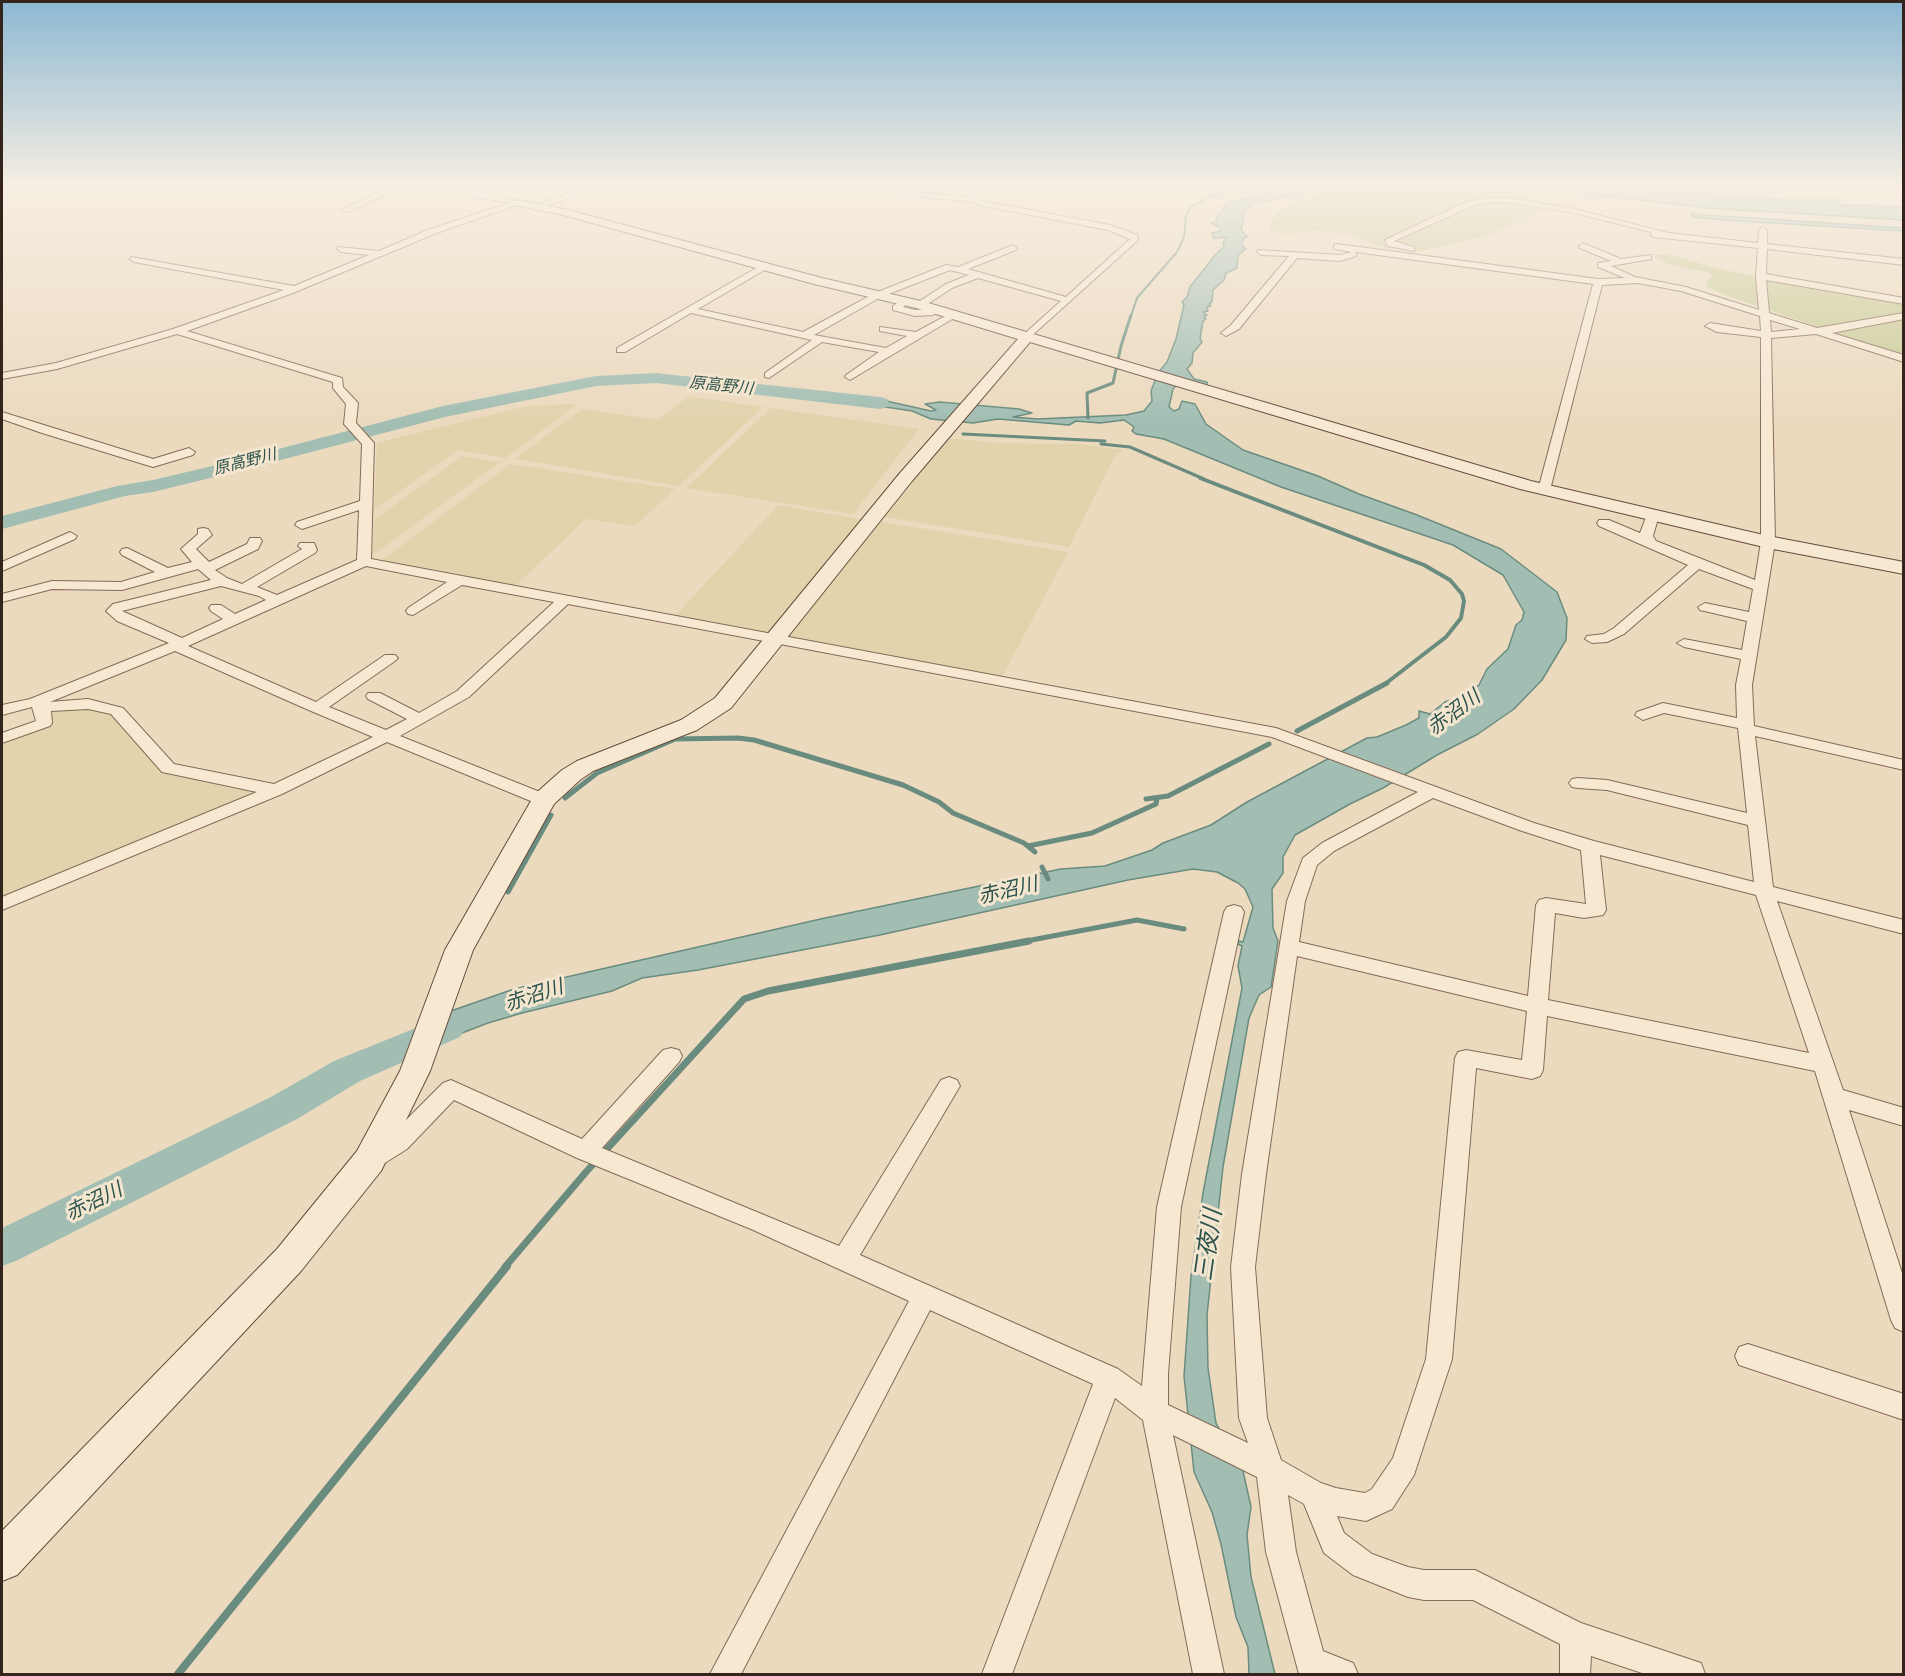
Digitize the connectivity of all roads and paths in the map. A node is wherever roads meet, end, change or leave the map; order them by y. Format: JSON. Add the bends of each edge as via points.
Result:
{"nodes":[{"id":1,"x":162,"y":264,"type":"edge"},
{"id":2,"x":353,"y":264,"type":"edge"},
{"id":3,"x":758,"y":264,"type":"edge"},
{"id":4,"x":972,"y":264,"type":"edge"},
{"id":5,"x":1108,"y":264,"type":"edge"},
{"id":6,"x":1287,"y":264,"type":"edge"},
{"id":7,"x":1463,"y":264,"type":"edge"},
{"id":8,"x":1605,"y":264,"type":"edge"},
{"id":9,"x":1762,"y":264,"type":"edge"},
{"id":10,"x":765,"y":266,"type":"junction"},
{"id":11,"x":320,"y":268,"type":"dead end"},
{"id":12,"x":958,"y":270,"type":"junction"},
{"id":13,"x":337,"y":271,"type":"junction"},
{"id":14,"x":978,"y":275,"type":"junction"},
{"id":15,"x":1761,"y":276,"type":"junction"},
{"id":16,"x":1638,"y":280,"type":"junction"},
{"id":17,"x":1598,"y":282,"type":"junction"},
{"id":18,"x":294,"y":289,"type":"junction"},
{"id":19,"x":878,"y":295,"type":"junction"},
{"id":20,"x":1067,"y":300,"type":"junction"},
{"id":21,"x":905,"y":301,"type":"junction"},
{"id":22,"x":1904,"y":301,"type":"edge"},
{"id":23,"x":920,"y":305,"type":"junction"},
{"id":24,"x":689,"y":310,"type":"junction"},
{"id":25,"x":939,"y":310,"type":"junction"},
{"id":26,"x":954,"y":315,"type":"junction"},
{"id":27,"x":1764,"y":315,"type":"junction"},
{"id":28,"x":1904,"y":316,"type":"edge"},
{"id":29,"x":884,"y":329,"type":"dead end"},
{"id":30,"x":177,"y":331,"type":"junction"},
{"id":31,"x":1710,"y":331,"type":"dead end"},
{"id":32,"x":1817,"y":332,"type":"junction"},
{"id":33,"x":1226,"y":333,"type":"dead end"},
{"id":34,"x":916,"y":335,"type":"junction"},
{"id":35,"x":804,"y":336,"type":"junction"},
{"id":36,"x":1027,"y":337,"type":"junction"},
{"id":37,"x":820,"y":339,"type":"junction"},
{"id":38,"x":1766,"y":339,"type":"junction"},
{"id":39,"x":621,"y":350,"type":"dead end"},
{"id":40,"x":888,"y":351,"type":"junction"},
{"id":41,"x":1904,"y":359,"type":"edge"},
{"id":42,"x":769,"y":375,"type":"dead end"},
{"id":43,"x":2,"y":376,"type":"edge"},
{"id":44,"x":850,"y":377,"type":"dead end"},
{"id":45,"x":2,"y":415,"type":"edge"},
{"id":46,"x":189,"y":452,"type":"dead end"},
{"id":47,"x":1544,"y":490,"type":"junction"},
{"id":48,"x":366,"y":503,"type":"junction"},
{"id":49,"x":1653,"y":515,"type":"junction"},
{"id":50,"x":1604,"y":524,"type":"dead end"},
{"id":51,"x":302,"y":525,"type":"dead end"},
{"id":52,"x":203,"y":532,"type":"dead end"},
{"id":53,"x":70,"y":536,"type":"dead end"},
{"id":54,"x":255,"y":541,"type":"dead end"},
{"id":55,"x":1649,"y":542,"type":"junction"},
{"id":56,"x":1768,"y":542,"type":"junction"},
{"id":57,"x":305,"y":546,"type":"dead end"},
{"id":58,"x":1633,"y":550,"type":"dead end"},
{"id":59,"x":127,"y":552,"type":"dead end"},
{"id":60,"x":364,"y":562,"type":"junction"},
{"id":61,"x":1697,"y":564,"type":"junction"},
{"id":62,"x":2,"y":567,"type":"edge"},
{"id":63,"x":205,"y":567,"type":"junction"},
{"id":64,"x":1904,"y":568,"type":"edge"},
{"id":65,"x":166,"y":573,"type":"junction"},
{"id":66,"x":222,"y":580,"type":"junction"},
{"id":67,"x":458,"y":581,"type":"junction"},
{"id":68,"x":1760,"y":587,"type":"junction"},
{"id":69,"x":244,"y":589,"type":"junction"},
{"id":70,"x":2,"y":598,"type":"edge"},
{"id":71,"x":278,"y":601,"type":"junction"},
{"id":72,"x":563,"y":601,"type":"junction"},
{"id":73,"x":1705,"y":607,"type":"dead end"},
{"id":74,"x":216,"y":608,"type":"dead end"},
{"id":75,"x":413,"y":611,"type":"dead end"},
{"id":76,"x":1755,"y":618,"type":"junction"},
{"id":77,"x":235,"y":620,"type":"junction"},
{"id":78,"x":777,"y":639,"type":"junction"},
{"id":79,"x":1592,"y":639,"type":"dead end"},
{"id":80,"x":1683,"y":643,"type":"dead end"},
{"id":81,"x":179,"y":645,"type":"junction"},
{"id":82,"x":1749,"y":656,"type":"junction"},
{"id":83,"x":390,"y":658,"type":"dead end"},
{"id":84,"x":374,"y":696,"type":"dead end"},
{"id":85,"x":39,"y":704,"type":"junction"},
{"id":86,"x":317,"y":708,"type":"junction"},
{"id":87,"x":2,"y":710,"type":"edge"},
{"id":88,"x":1643,"y":715,"type":"dead end"},
{"id":89,"x":419,"y":719,"type":"junction"},
{"id":90,"x":1746,"y":727,"type":"junction"},
{"id":91,"x":387,"y":736,"type":"junction"},
{"id":92,"x":2,"y":738,"type":"edge"},
{"id":93,"x":1904,"y":765,"type":"edge"},
{"id":94,"x":1578,"y":783,"type":"dead end"},
{"id":95,"x":276,"y":790,"type":"junction"},
{"id":96,"x":1431,"y":792,"type":"junction"},
{"id":97,"x":544,"y":800,"type":"junction"},
{"id":98,"x":1756,"y":821,"type":"junction"},
{"id":99,"x":1590,"y":846,"type":"junction"},
{"id":100,"x":1764,"y":891,"type":"junction"},
{"id":101,"x":2,"y":904,"type":"edge"},
{"id":102,"x":1234,"y":912,"type":"dead end"},
{"id":103,"x":1904,"y":927,"type":"edge"},
{"id":104,"x":1289,"y":947,"type":"junction"},
{"id":105,"x":1538,"y":1006,"type":"junction"},
{"id":106,"x":671,"y":1056,"type":"dead end"},
{"id":107,"x":1823,"y":1064,"type":"junction"},
{"id":108,"x":949,"y":1086,"type":"dead end"},
{"id":109,"x":1834,"y":1096,"type":"junction"},
{"id":110,"x":1904,"y":1117,"type":"edge"},
{"id":111,"x":592,"y":1154,"type":"junction"},
{"id":112,"x":369,"y":1161,"type":"junction"},
{"id":113,"x":844,"y":1260,"type":"junction"},
{"id":114,"x":925,"y":1296,"type":"junction"},
{"id":115,"x":1904,"y":1320,"type":"edge"},
{"id":116,"x":1748,"y":1356,"type":"dead end"},
{"id":117,"x":1109,"y":1378,"type":"junction"},
{"id":118,"x":1904,"y":1407,"type":"edge"},
{"id":119,"x":1155,"y":1412,"type":"junction"},
{"id":120,"x":1270,"y":1469,"type":"junction"},
{"id":121,"x":1314,"y":1494,"type":"junction"},
{"id":122,"x":2,"y":1560,"type":"edge"},
{"id":123,"x":1576,"y":1636,"type":"junction"},
{"id":124,"x":1312,"y":1668,"type":"edge"},
{"id":125,"x":725,"y":1674,"type":"edge"},
{"id":126,"x":997,"y":1674,"type":"edge"},
{"id":127,"x":1208,"y":1674,"type":"edge"},
{"id":128,"x":1342,"y":1674,"type":"edge"},
{"id":129,"x":1575,"y":1674,"type":"edge"},
{"id":130,"x":1690,"y":1674,"type":"edge"}],
"edges":[{"from":1,"to":18,"type":"street"},
{"from":2,"to":13,"type":"street"},
{"from":3,"to":10,"type":"street"},
{"from":4,"to":12,"type":"street"},
{"from":5,"to":20,"type":"street"},
{"from":6,"to":33,"type":"street"},
{"from":7,"to":17,"type":"street"},
{"from":8,"to":16,"type":"street","via":[[1601,265]]},
{"from":9,"to":15,"type":"street"},
{"from":10,"to":19,"type":"street"},
{"from":10,"to":24,"type":"street"},
{"from":11,"to":13,"type":"street"},
{"from":12,"to":14,"type":"street"},
{"from":12,"to":19,"type":"street","via":[[949,267]]},
{"from":13,"to":18,"type":"street"},
{"from":14,"to":20,"type":"street"},
{"from":14,"to":23,"type":"street","via":[[949,286]]},
{"from":15,"to":22,"type":"street"},
{"from":15,"to":27,"type":"street"},
{"from":16,"to":17,"type":"street"},
{"from":16,"to":27,"type":"street","via":[[1683,289]]},
{"from":17,"to":47,"type":"street"},
{"from":18,"to":30,"type":"street"},
{"from":19,"to":21,"type":"street"},
{"from":19,"to":35,"type":"street"},
{"from":20,"to":36,"type":"street"},
{"from":21,"to":23,"type":"street"},
{"from":21,"to":25,"type":"street","via":[[896,308],[915,313]]},
{"from":23,"to":25,"type":"street"},
{"from":24,"to":35,"type":"street"},
{"from":24,"to":39,"type":"street"},
{"from":25,"to":26,"type":"street"},
{"from":26,"to":34,"type":"street"},
{"from":26,"to":36,"type":"street"},
{"from":27,"to":32,"type":"street"},
{"from":27,"to":38,"type":"street"},
{"from":28,"to":32,"type":"street"},
{"from":29,"to":34,"type":"street"},
{"from":30,"to":43,"type":"street","via":[[57,366]]},
{"from":30,"to":48,"type":"street","via":[[338,380],[338,388],[352,403],[350,424],[368,443]]},
{"from":31,"to":38,"type":"street"},
{"from":32,"to":38,"type":"street"},
{"from":32,"to":41,"type":"street"},
{"from":34,"to":40,"type":"street"},
{"from":35,"to":37,"type":"street"},
{"from":36,"to":47,"type":"street"},
{"from":36,"to":78,"type":"street","via":[[871,518]]},
{"from":37,"to":40,"type":"street"},
{"from":37,"to":42,"type":"street"},
{"from":38,"to":56,"type":"street"},
{"from":40,"to":44,"type":"street"},
{"from":45,"to":46,"type":"street","via":[[153,463]]},
{"from":47,"to":49,"type":"street"},
{"from":48,"to":51,"type":"street"},
{"from":48,"to":60,"type":"street"},
{"from":49,"to":55,"type":"street"},
{"from":49,"to":56,"type":"street"},
{"from":50,"to":55,"type":"street"},
{"from":52,"to":63,"type":"street","via":[[205,535],[188,549]]},
{"from":53,"to":62,"type":"street"},
{"from":54,"to":63,"type":"street","via":[[253,546]]},
{"from":55,"to":58,"type":"street"},
{"from":55,"to":61,"type":"street"},
{"from":56,"to":64,"type":"street"},
{"from":56,"to":68,"type":"street"},
{"from":57,"to":69,"type":"street","via":[[310,550]]},
{"from":59,"to":65,"type":"street"},
{"from":60,"to":67,"type":"street"},
{"from":60,"to":71,"type":"street"},
{"from":61,"to":68,"type":"street"},
{"from":61,"to":79,"type":"street","via":[[1619,631],[1607,638]]},
{"from":63,"to":65,"type":"street","via":[[185,567]]},
{"from":63,"to":66,"type":"street"},
{"from":65,"to":70,"type":"street","via":[[122,586],[52,585]]},
{"from":66,"to":69,"type":"street"},
{"from":66,"to":81,"type":"street","via":[[113,611]]},
{"from":67,"to":72,"type":"street"},
{"from":67,"to":75,"type":"street"},
{"from":68,"to":76,"type":"street"},
{"from":69,"to":71,"type":"street","via":[[264,592]]},
{"from":71,"to":77,"type":"street"},
{"from":72,"to":78,"type":"street"},
{"from":72,"to":89,"type":"street","via":[[462,694]]},
{"from":73,"to":76,"type":"street"},
{"from":74,"to":77,"type":"street"},
{"from":76,"to":82,"type":"street"},
{"from":77,"to":81,"type":"street"},
{"from":78,"to":96,"type":"street","via":[[1258,729]]},
{"from":78,"to":97,"type":"street","via":[[739,686],[711,712],[689,725],[585,766]]},
{"from":80,"to":82,"type":"street"},
{"from":81,"to":85,"type":"street"},
{"from":81,"to":86,"type":"street"},
{"from":82,"to":90,"type":"street","via":[[1744,685]]},
{"from":83,"to":86,"type":"street"},
{"from":84,"to":89,"type":"street"},
{"from":85,"to":87,"type":"street"},
{"from":85,"to":92,"type":"street","via":[[44,723]]},
{"from":85,"to":95,"type":"street","via":[[88,704],[117,711],[168,768]]},
{"from":86,"to":91,"type":"street"},
{"from":88,"to":90,"type":"street","via":[[1663,708]]},
{"from":89,"to":91,"type":"street"},
{"from":90,"to":93,"type":"street"},
{"from":90,"to":98,"type":"street"},
{"from":91,"to":95,"type":"street"},
{"from":91,"to":97,"type":"street"},
{"from":94,"to":98,"type":"street","via":[[1607,785]]},
{"from":95,"to":101,"type":"street"},
{"from":96,"to":99,"type":"street"},
{"from":96,"to":104,"type":"street","via":[[1328,847],[1309,862],[1296,901]]},
{"from":97,"to":112,"type":"street","via":[[459,950],[415,1071]]},
{"from":98,"to":100,"type":"street"},
{"from":99,"to":100,"type":"street"},
{"from":99,"to":105,"type":"street","via":[[1596,910],[1546,905]]},
{"from":100,"to":103,"type":"street"},
{"from":100,"to":107,"type":"street"},
{"from":102,"to":119,"type":"street","via":[[1169,1207]]},
{"from":104,"to":105,"type":"street"},
{"from":104,"to":120,"type":"street","via":[[1243,1267],[1253,1418]]},
{"from":105,"to":107,"type":"street"},
{"from":105,"to":121,"type":"street","via":[[1532,1070],[1466,1058],[1439,1359],[1404,1465],[1382,1499],[1366,1507]]},
{"from":106,"to":111,"type":"street"},
{"from":107,"to":109,"type":"street"},
{"from":108,"to":113,"type":"street"},
{"from":109,"to":110,"type":"street"},
{"from":109,"to":115,"type":"street"},
{"from":111,"to":112,"type":"street","via":[[451,1089],[399,1142]]},
{"from":111,"to":113,"type":"street"},
{"from":112,"to":122,"type":"street","via":[[289,1260]]},
{"from":113,"to":114,"type":"street"},
{"from":114,"to":117,"type":"street"},
{"from":114,"to":125,"type":"street"},
{"from":116,"to":118,"type":"street"},
{"from":117,"to":119,"type":"street"},
{"from":117,"to":126,"type":"street"},
{"from":119,"to":120,"type":"street"},
{"from":119,"to":127,"type":"street"},
{"from":120,"to":121,"type":"street"},
{"from":120,"to":124,"type":"street","via":[[1281,1552]]},
{"from":121,"to":123,"type":"street","via":[[1334,1543],[1363,1565],[1424,1586],[1475,1585]]},
{"from":123,"to":129,"type":"street"},
{"from":123,"to":130,"type":"street"},
{"from":124,"to":128,"type":"street"}]}
